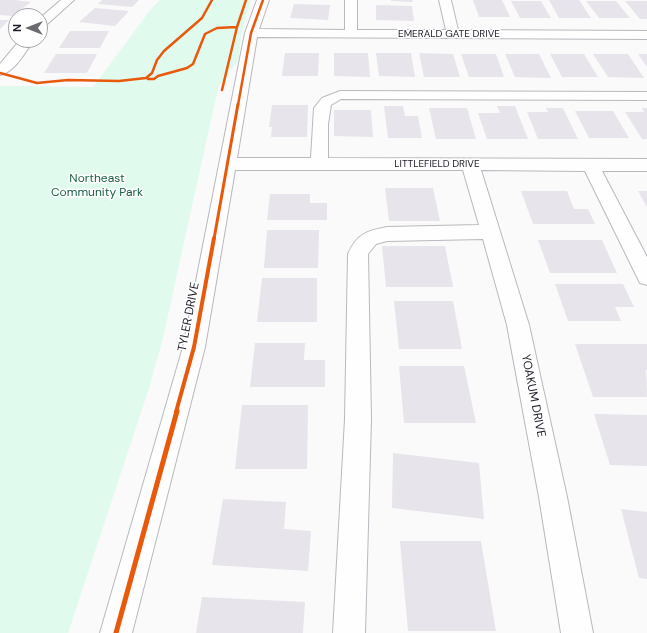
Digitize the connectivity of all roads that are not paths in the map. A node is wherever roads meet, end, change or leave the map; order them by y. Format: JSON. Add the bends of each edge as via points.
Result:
{"nodes":[{"id":1,"x":68,"y":0,"type":"edge"},
{"id":2,"x":263,"y":0,"type":"edge"},
{"id":3,"x":351,"y":0,"type":"edge"},
{"id":4,"x":445,"y":0,"type":"edge"},
{"id":5,"x":48,"y":17,"type":"edge"},
{"id":6,"x":251,"y":33,"type":"junction"},
{"id":7,"x":351,"y":34,"type":"junction"},
{"id":8,"x":453,"y":34,"type":"junction"},
{"id":9,"x":647,"y":35,"type":"edge"},
{"id":10,"x":21,"y":48,"type":"edge"},
{"id":11,"x":0,"y":71,"type":"edge"},
{"id":12,"x":647,"y":96,"type":"edge"},
{"id":13,"x":227,"y":164,"type":"junction"},
{"id":14,"x":319,"y":164,"type":"junction"},
{"id":15,"x":470,"y":164,"type":"junction"},
{"id":16,"x":647,"y":165,"type":"edge"},
{"id":17,"x":591,"y":166,"type":"junction"},
{"id":18,"x":490,"y":232,"type":"junction"},
{"id":19,"x":647,"y":277,"type":"edge"},
{"id":20,"x":116,"y":633,"type":"edge"},
{"id":21,"x":349,"y":633,"type":"edge"},
{"id":22,"x":577,"y":633,"type":"edge"}],
"edges":[{"from":1,"to":5,"type":"street"},
{"from":2,"to":6,"type":"street","name":"TYLER DRIVE"},
{"from":3,"to":7,"type":"street"},
{"from":4,"to":8,"type":"street"},
{"from":6,"to":7,"type":"street","name":"EMERALD GATE DRIVE"},
{"from":6,"to":13,"type":"street","name":"TYLER DRIVE"},
{"from":7,"to":8,"type":"street","name":"EMERALD GATE DRIVE"},
{"from":8,"to":9,"type":"street","name":"EMERALD GATE DRIVE"},
{"from":10,"to":11,"type":"street"},
{"from":12,"to":14,"type":"street","via":[[340,95],[323,105]]},
{"from":13,"to":14,"type":"street","name":"LITTLEFIELD DRIVE"},
{"from":13,"to":20,"type":"street","name":"TYLER DRIVE","via":[[194,347]]},
{"from":14,"to":15,"type":"street","name":"LITTLEFIELD DRIVE"},
{"from":15,"to":17,"type":"street","name":"LITTLEFIELD DRIVE"},
{"from":15,"to":18,"type":"street","name":"YOAKUM DRIVE"},
{"from":16,"to":17,"type":"street","name":"LITTLEFIELD DRIVE"},
{"from":17,"to":19,"type":"street"},
{"from":18,"to":21,"type":"street","via":[[388,234],[371,237],[361,245],[358,254],[358,419]]},
{"from":18,"to":22,"type":"street","name":"YOAKUM DRIVE","via":[[518,325],[553,497]]}]}
